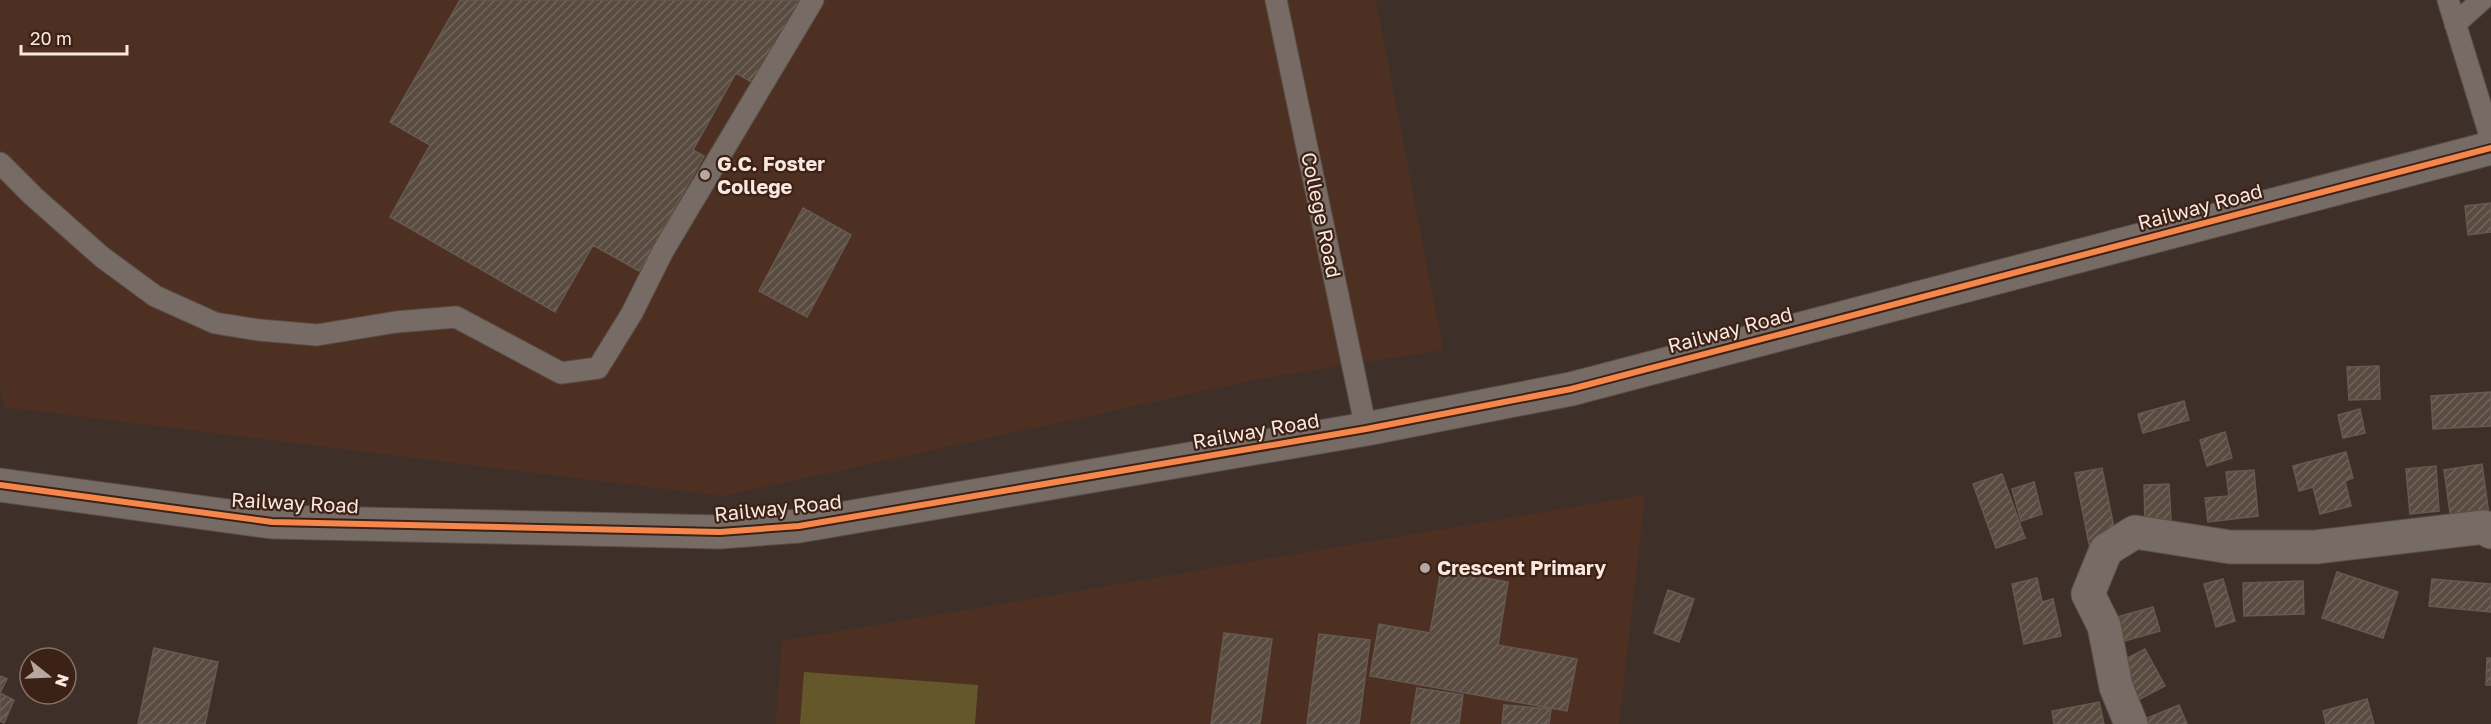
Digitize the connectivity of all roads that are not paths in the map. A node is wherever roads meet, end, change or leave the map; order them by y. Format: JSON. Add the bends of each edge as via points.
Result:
{"nodes":[{"id":1,"x":813,"y":0,"type":"edge"},
{"id":2,"x":1276,"y":0,"type":"edge"},
{"id":3,"x":2448,"y":0,"type":"edge"},
{"id":4,"x":2482,"y":0,"type":"edge"},
{"id":5,"x":2455,"y":24,"type":"junction"},
{"id":6,"x":2491,"y":139,"type":"edge"},
{"id":7,"x":2491,"y":148,"type":"edge"},
{"id":8,"x":0,"y":163,"type":"edge"},
{"id":9,"x":1366,"y":429,"type":"junction"},
{"id":10,"x":0,"y":485,"type":"edge"},
{"id":11,"x":2491,"y":532,"type":"edge"},
{"id":12,"x":2131,"y":724,"type":"edge"}],
"edges":[{"from":1,"to":8,"type":"lane","via":[[598,368],[561,373],[456,317],[317,335],[215,323],[155,296],[102,257]]},
{"from":2,"to":9,"type":"lane","name":"College Road"},
{"from":3,"to":5,"type":"lane"},
{"from":4,"to":5,"type":"lane"},
{"from":5,"to":6,"type":"lane"},
{"from":7,"to":9,"type":"street","name":"Railway Road","via":[[1571,389]]},
{"from":9,"to":10,"type":"street","name":"Railway Road","via":[[799,526],[720,532],[272,522]]},
{"from":11,"to":12,"type":"street","via":[[2484,527],[2316,547],[2230,547],[2135,532],[2106,550],[2088,594],[2104,626],[2116,687]]}]}
